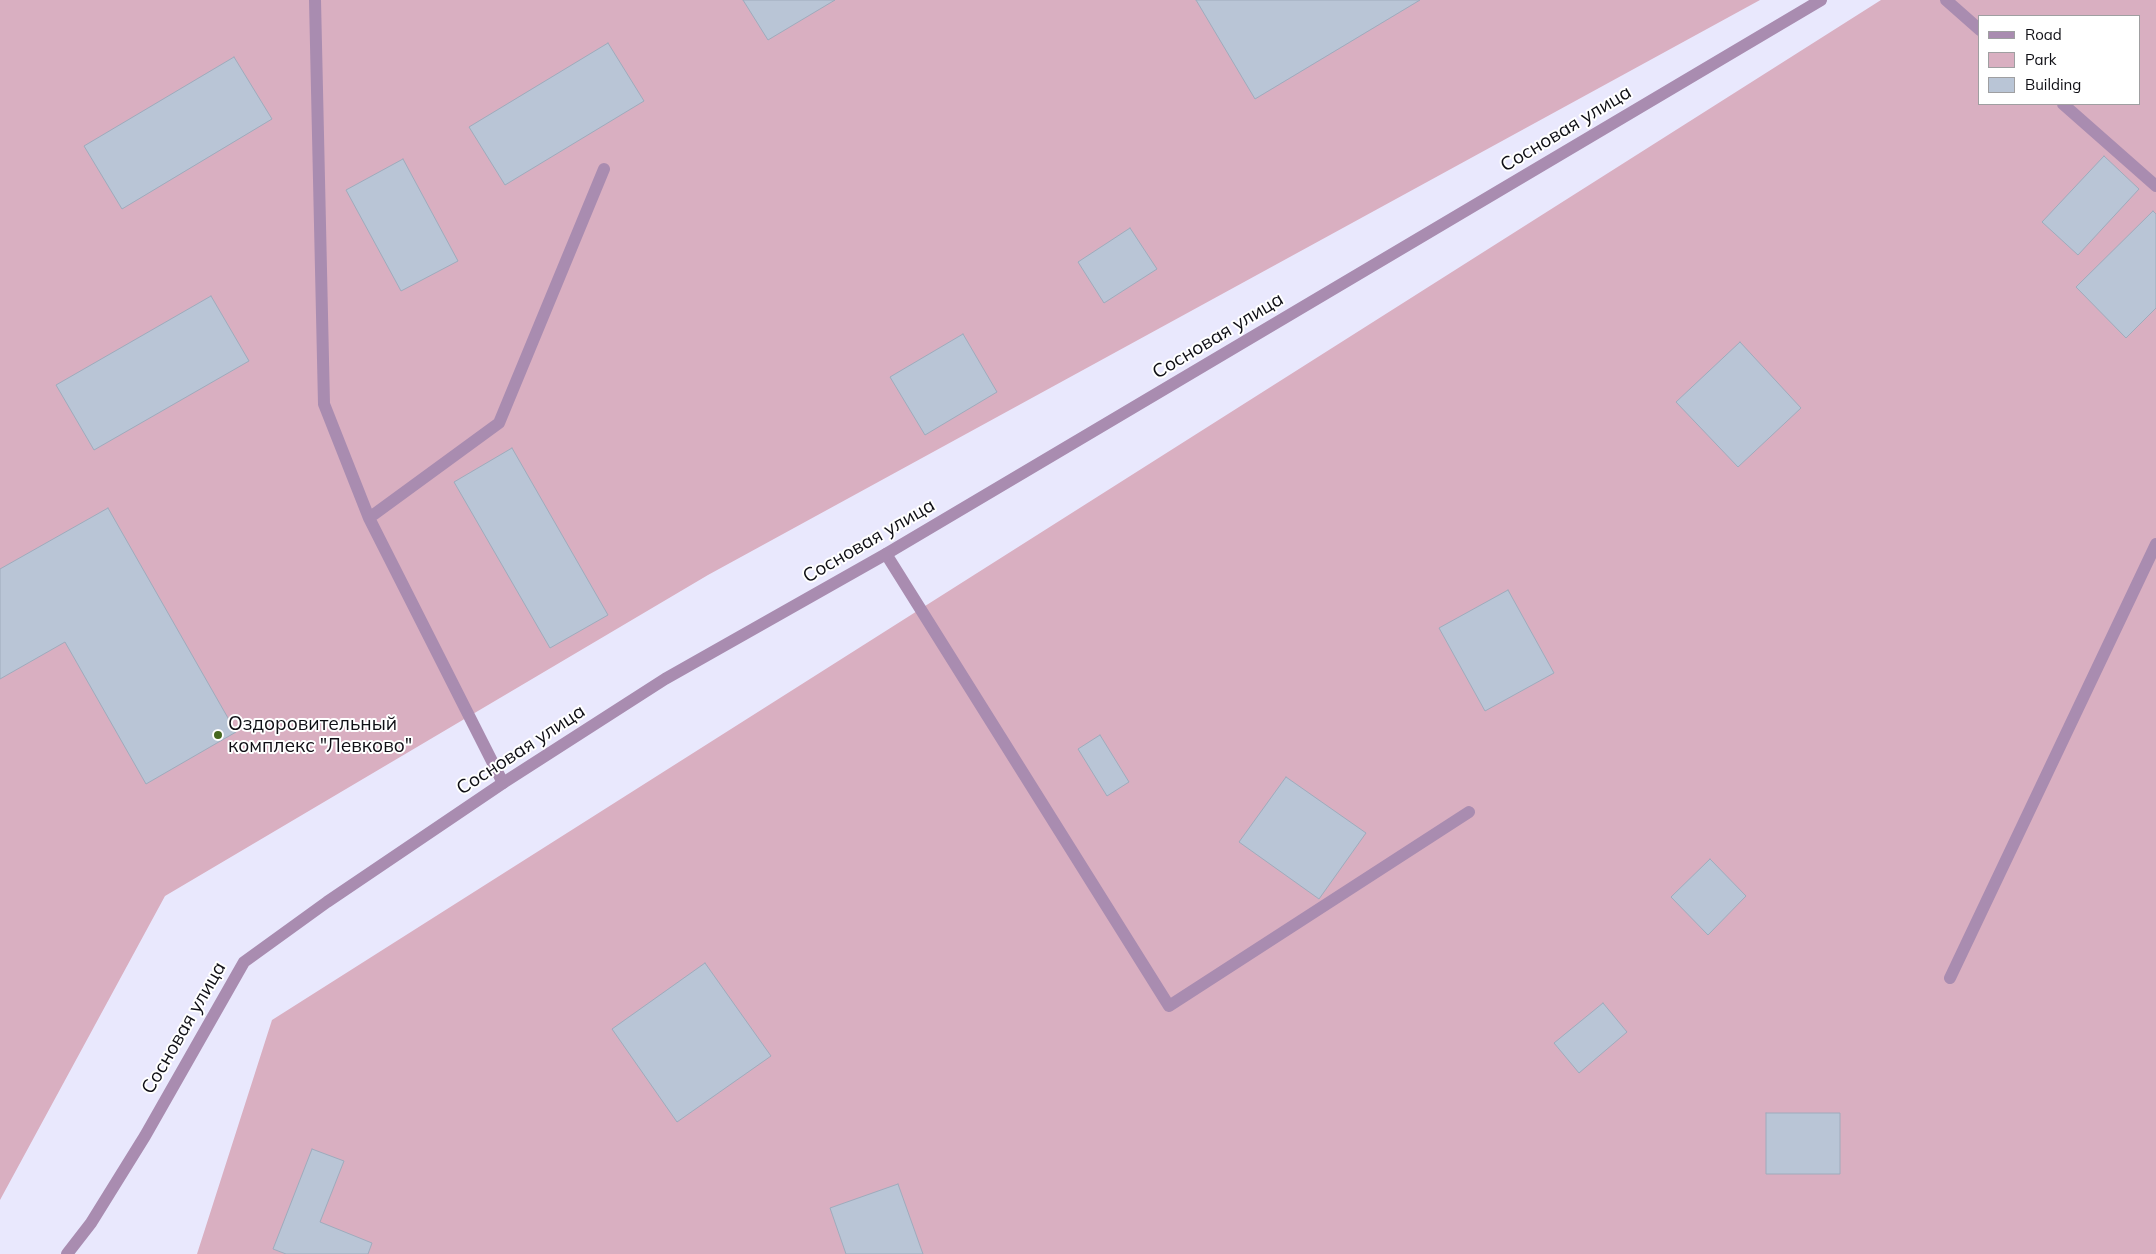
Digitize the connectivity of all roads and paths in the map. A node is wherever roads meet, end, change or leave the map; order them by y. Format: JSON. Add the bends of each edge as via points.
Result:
{"nodes":[{"id":1,"x":315,"y":0,"type":"edge"},
{"id":2,"x":1821,"y":0,"type":"edge"},
{"id":3,"x":1946,"y":0,"type":"edge"},
{"id":4,"x":1978,"y":28,"type":"edge"},
{"id":5,"x":2064,"y":105,"type":"edge"},
{"id":6,"x":604,"y":169,"type":"dead end"},
{"id":7,"x":2156,"y":186,"type":"edge"},
{"id":8,"x":369,"y":518,"type":"junction"},
{"id":9,"x":2156,"y":544,"type":"edge"},
{"id":10,"x":886,"y":554,"type":"junction"},
{"id":11,"x":503,"y":783,"type":"junction"},
{"id":12,"x":1469,"y":812,"type":"dead end"},
{"id":13,"x":1950,"y":978,"type":"dead end"},
{"id":14,"x":67,"y":1254,"type":"edge"}],
"edges":[{"from":1,"to":8,"type":"street","via":[[324,404]]},
{"from":2,"to":10,"type":"street","name":"Сосновая улица"},
{"from":3,"to":4,"type":"street"},
{"from":5,"to":7,"type":"street"},
{"from":6,"to":8,"type":"street","via":[[499,423]]},
{"from":8,"to":11,"type":"street"},
{"from":9,"to":13,"type":"street"},
{"from":10,"to":11,"type":"street","name":"Сосновая улица","via":[[665,679]]},
{"from":10,"to":12,"type":"street","via":[[1169,1006]]},
{"from":11,"to":14,"type":"street","name":"Сосновая улица","via":[[244,962],[144,1136],[91,1223]]}]}
